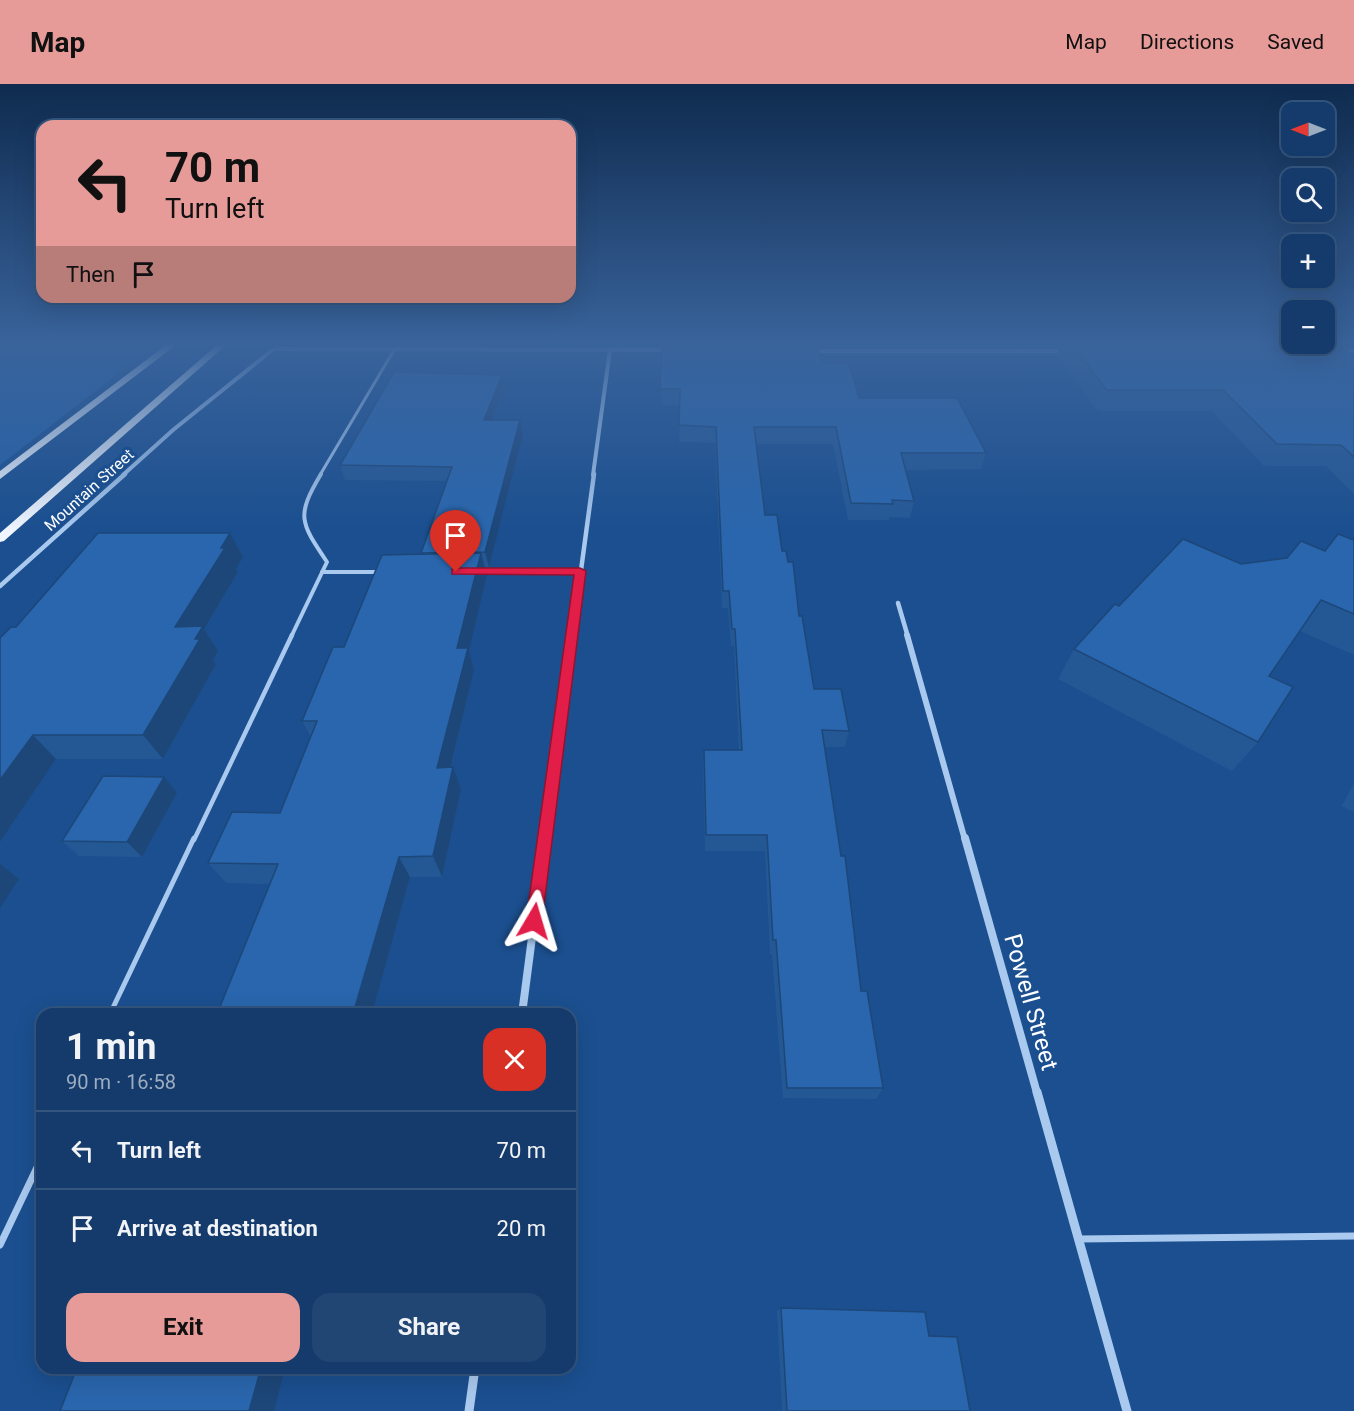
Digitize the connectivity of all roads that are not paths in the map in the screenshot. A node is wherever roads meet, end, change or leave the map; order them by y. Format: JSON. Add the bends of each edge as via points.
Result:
{"nodes":[{"id":1,"x":91,"y":407,"type":"edge"},
{"id":2,"x":151,"y":407,"type":"edge"},
{"id":3,"x":201,"y":407,"type":"edge"},
{"id":4,"x":360,"y":407,"type":"edge"},
{"id":5,"x":602,"y":407,"type":"edge"},
{"id":6,"x":0,"y":476,"type":"edge"},
{"id":7,"x":0,"y":539,"type":"edge"},
{"id":8,"x":580,"y":571,"type":"junction"},
{"id":9,"x":322,"y":572,"type":"junction"},
{"id":10,"x":381,"y":572,"type":"edge"},
{"id":11,"x":474,"y":572,"type":"edge"},
{"id":12,"x":0,"y":586,"type":"edge"},
{"id":13,"x":898,"y":603,"type":"dead end"},
{"id":14,"x":113,"y":1008,"type":"edge"},
{"id":15,"x":523,"y":1008,"type":"edge"},
{"id":16,"x":36,"y":1170,"type":"edge"},
{"id":17,"x":1354,"y":1236,"type":"edge"},
{"id":18,"x":1077,"y":1239,"type":"junction"},
{"id":19,"x":0,"y":1245,"type":"edge"},
{"id":20,"x":474,"y":1374,"type":"edge"},
{"id":21,"x":469,"y":1411,"type":"edge"},
{"id":22,"x":1127,"y":1411,"type":"edge"}],
"edges":[{"from":1,"to":6,"type":"main road"},
{"from":2,"to":7,"type":"main road"},
{"from":3,"to":12,"type":"street","name":"Mountain Street"},
{"from":4,"to":9,"type":"lane","via":[[305,501],[303,520],[327,562]]},
{"from":5,"to":8,"type":"street"},
{"from":8,"to":11,"type":"lane"},
{"from":8,"to":15,"type":"street"},
{"from":9,"to":10,"type":"lane"},
{"from":9,"to":14,"type":"lane"},
{"from":13,"to":18,"type":"street","name":"Powell Street"},
{"from":16,"to":19,"type":"lane"},
{"from":17,"to":18,"type":"lane"},
{"from":18,"to":22,"type":"street","name":"Powell Street"},
{"from":20,"to":21,"type":"street"}]}
